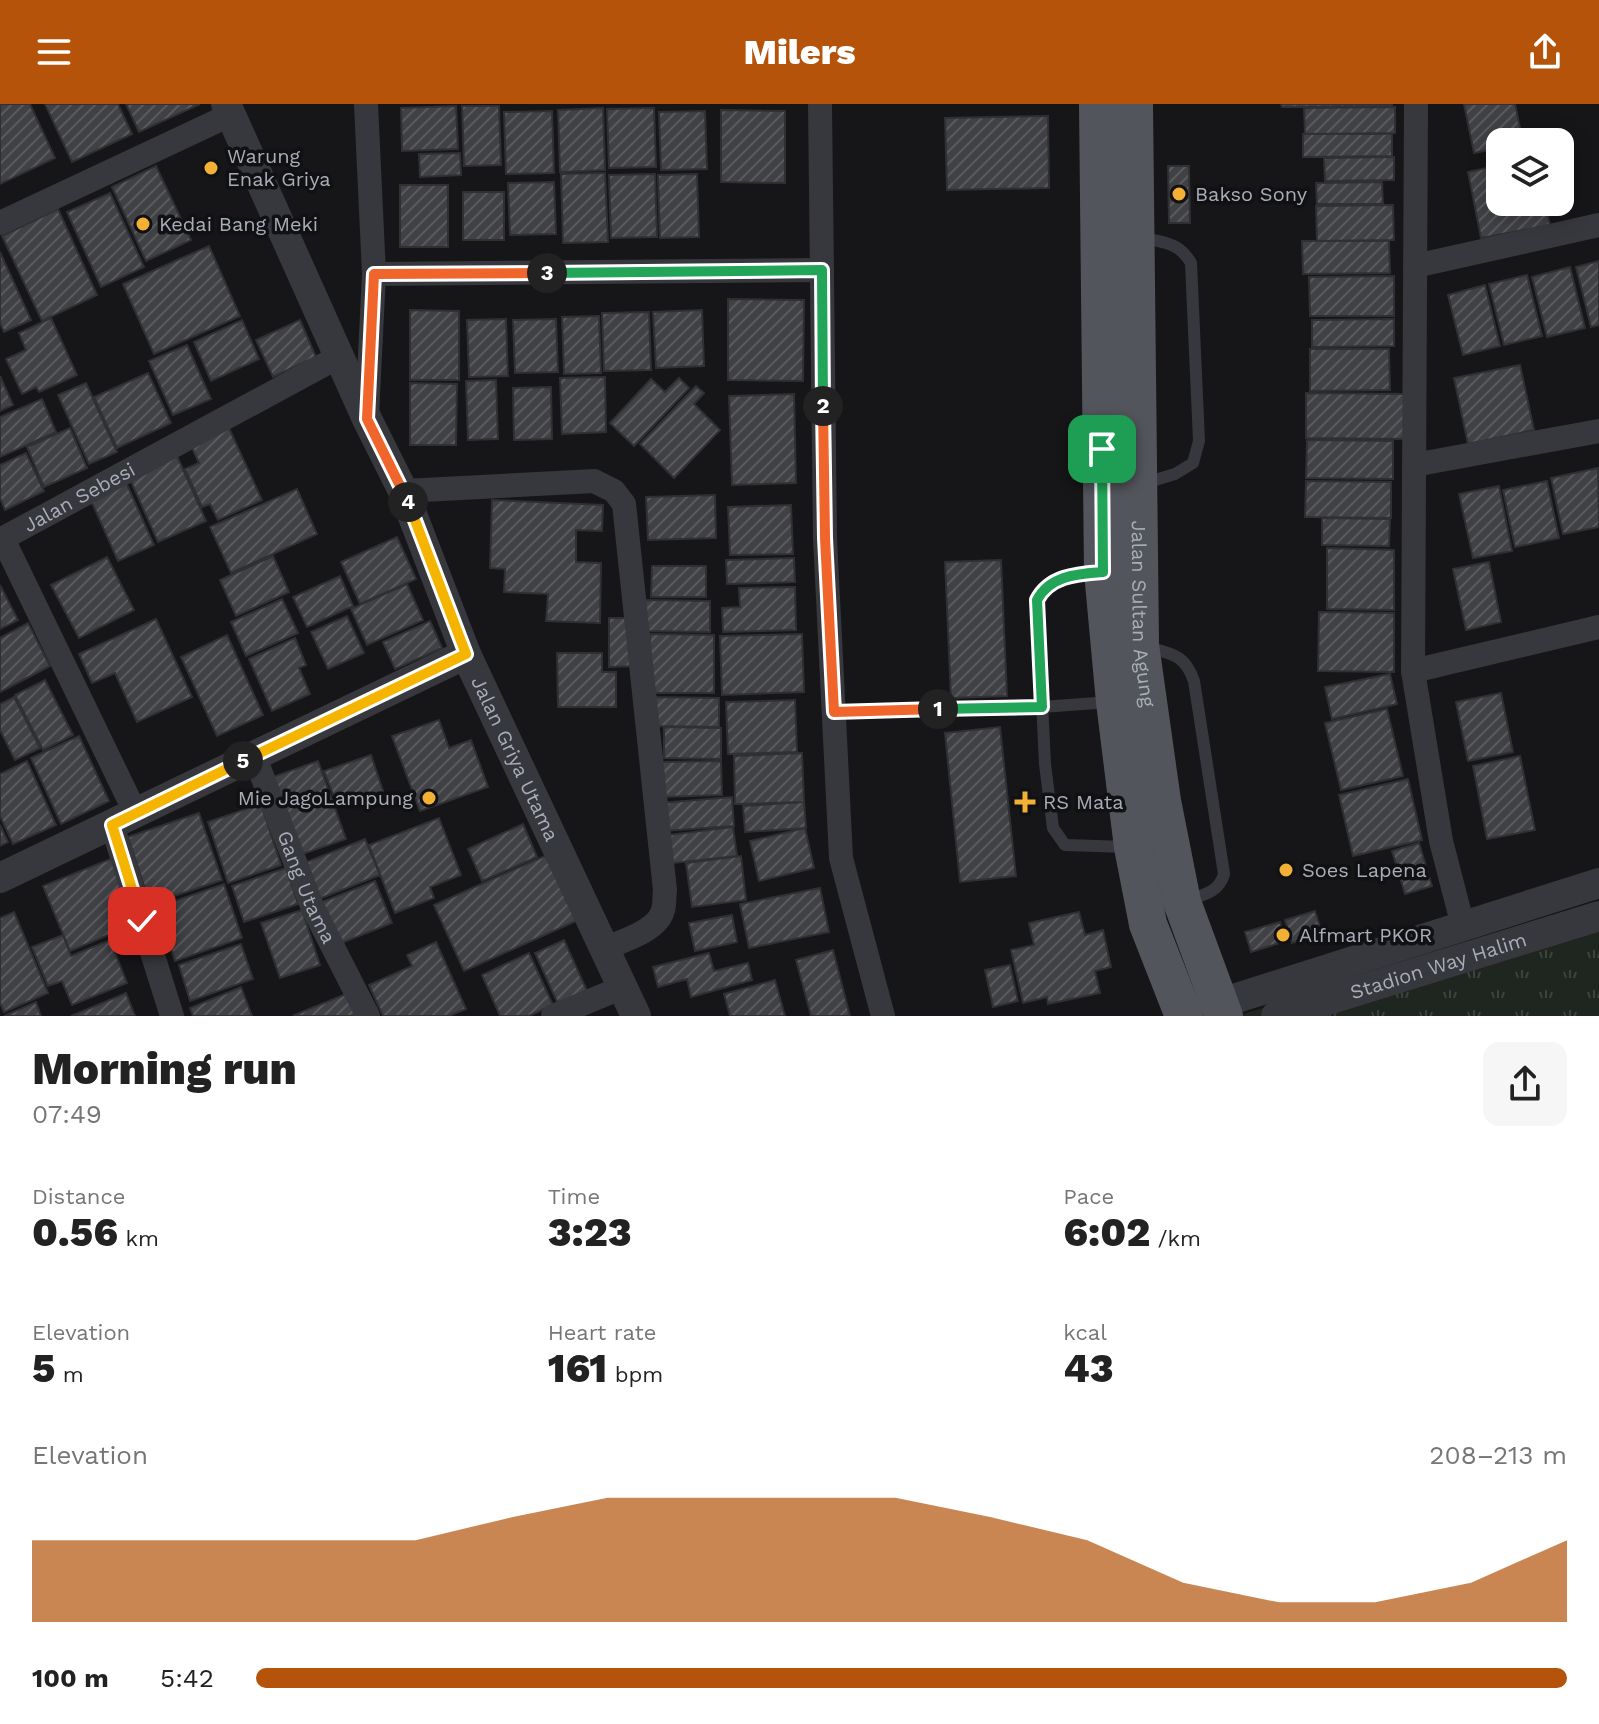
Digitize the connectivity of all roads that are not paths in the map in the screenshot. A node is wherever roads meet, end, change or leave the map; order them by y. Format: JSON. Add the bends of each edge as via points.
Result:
{"nodes":[{"id":1,"x":366,"y":104,"type":"edge"},
{"id":2,"x":820,"y":104,"type":"edge"},
{"id":3,"x":1098,"y":104,"type":"edge"},
{"id":4,"x":1134,"y":104,"type":"edge"},
{"id":5,"x":1416,"y":104,"type":"edge"},
{"id":6,"x":228,"y":110,"type":"edge"},
{"id":7,"x":0,"y":223,"type":"edge"},
{"id":8,"x":1599,"y":225,"type":"edge"},
{"id":9,"x":1135,"y":236,"type":"junction"},
{"id":10,"x":1415,"y":266,"type":"junction"},
{"id":11,"x":822,"y":270,"type":"junction"},
{"id":12,"x":374,"y":274,"type":"junction"},
{"id":13,"x":340,"y":356,"type":"junction"},
{"id":14,"x":367,"y":419,"type":"junction"},
{"id":15,"x":1599,"y":431,"type":"edge"},
{"id":16,"x":1414,"y":465,"type":"junction"},
{"id":17,"x":1139,"y":485,"type":"junction"},
{"id":18,"x":403,"y":491,"type":"junction"},
{"id":19,"x":2,"y":540,"type":"edge"},
{"id":20,"x":1103,"y":572,"type":"junction"},
{"id":21,"x":1599,"y":627,"type":"edge"},
{"id":22,"x":1140,"y":645,"type":"junction"},
{"id":23,"x":466,"y":654,"type":"junction"},
{"id":24,"x":1413,"y":671,"type":"junction"},
{"id":25,"x":1115,"y":702,"type":"junction"},
{"id":26,"x":1042,"y":707,"type":"junction"},
{"id":27,"x":834,"y":712,"type":"junction"},
{"id":28,"x":254,"y":755,"type":"junction"},
{"id":29,"x":124,"y":820,"type":"junction"},
{"id":30,"x":1133,"y":847,"type":"junction"},
{"id":31,"x":0,"y":878,"type":"edge"},
{"id":32,"x":1599,"y":883,"type":"edge"},
{"id":33,"x":1182,"y":902,"type":"junction"},
{"id":34,"x":1599,"y":916,"type":"edge"},
{"id":35,"x":1463,"y":926,"type":"junction"},
{"id":36,"x":603,"y":949,"type":"junction"},
{"id":37,"x":621,"y":988,"type":"junction"},
{"id":38,"x":1198,"y":1013,"type":"edge"},
{"id":39,"x":172,"y":1016,"type":"edge"},
{"id":40,"x":368,"y":1016,"type":"edge"},
{"id":41,"x":553,"y":1016,"type":"edge"},
{"id":42,"x":636,"y":1016,"type":"edge"},
{"id":43,"x":883,"y":1016,"type":"edge"},
{"id":44,"x":1276,"y":1016,"type":"edge"}],
"edges":[{"from":1,"to":12,"type":"street"},
{"from":2,"to":11,"type":"street"},
{"from":3,"to":20,"type":"main road","name":"Jalan Sultan Agung"},
{"from":4,"to":9,"type":"main road","name":"Jalan Sultan Agung"},
{"from":5,"to":10,"type":"street"},
{"from":6,"to":7,"type":"street"},
{"from":6,"to":13,"type":"street","name":"Jalan Griya Utama"},
{"from":8,"to":10,"type":"street"},
{"from":9,"to":17,"type":"main road","name":"Jalan Sultan Agung"},
{"from":9,"to":17,"type":"lane","via":[[1176,246],[1191,263],[1199,441],[1193,463]]},
{"from":10,"to":16,"type":"street"},
{"from":11,"to":12,"type":"street"},
{"from":11,"to":27,"type":"street","via":[[825,538]]},
{"from":12,"to":14,"type":"street"},
{"from":13,"to":14,"type":"street","name":"Jalan Griya Utama"},
{"from":13,"to":19,"type":"street","name":"Jalan Sebesi"},
{"from":14,"to":18,"type":"street","name":"Jalan Griya Utama"},
{"from":15,"to":16,"type":"street"},
{"from":16,"to":24,"type":"street"},
{"from":17,"to":22,"type":"main road","name":"Jalan Sultan Agung"},
{"from":18,"to":23,"type":"street","name":"Jalan Griya Utama"},
{"from":18,"to":36,"type":"street","via":[[594,481],[614,491],[624,504],[665,890],[657,921]]},
{"from":19,"to":29,"type":"street","name":"Jalan Sebesi"},
{"from":20,"to":25,"type":"main road","name":"Jalan Sultan Agung"},
{"from":20,"to":26,"type":"lane","via":[[1069,575],[1043,588],[1037,600]]},
{"from":21,"to":24,"type":"street"},
{"from":22,"to":33,"type":"main road","name":"Jalan Sultan Agung"},
{"from":22,"to":33,"type":"lane","via":[[1174,654],[1189,665],[1194,681],[1224,874],[1210,893]]},
{"from":23,"to":28,"type":"street"},
{"from":23,"to":36,"type":"street","name":"Jalan Griya Utama"},
{"from":24,"to":35,"type":"street","via":[[1441,841]]},
{"from":25,"to":26,"type":"lane"},
{"from":25,"to":30,"type":"main road","name":"Jalan Sultan Agung"},
{"from":26,"to":27,"type":"lane"},
{"from":26,"to":30,"type":"lane","via":[[1053,828],[1065,845]]},
{"from":27,"to":43,"type":"street","via":[[841,858]]},
{"from":28,"to":29,"type":"street"},
{"from":28,"to":40,"type":"street","name":"Gang Utama","via":[[312,906]]},
{"from":29,"to":31,"type":"street"},
{"from":29,"to":39,"type":"street","name":"Jalan Sebesi"},
{"from":30,"to":38,"type":"main road","name":"Jalan Sultan Agung","via":[[1148,924]]},
{"from":32,"to":35,"type":"street","name":"Stadion Way Halim"},
{"from":33,"to":38,"type":"main road","name":"Jalan Sultan Agung"},
{"from":34,"to":44,"type":"street","name":"Stadion Way Halim"},
{"from":35,"to":38,"type":"street","name":"Stadion Way Halim"},
{"from":36,"to":37,"type":"street","name":"Jalan Griya Utama"},
{"from":37,"to":41,"type":"street"},
{"from":37,"to":42,"type":"street","name":"Jalan Griya Utama"}]}
